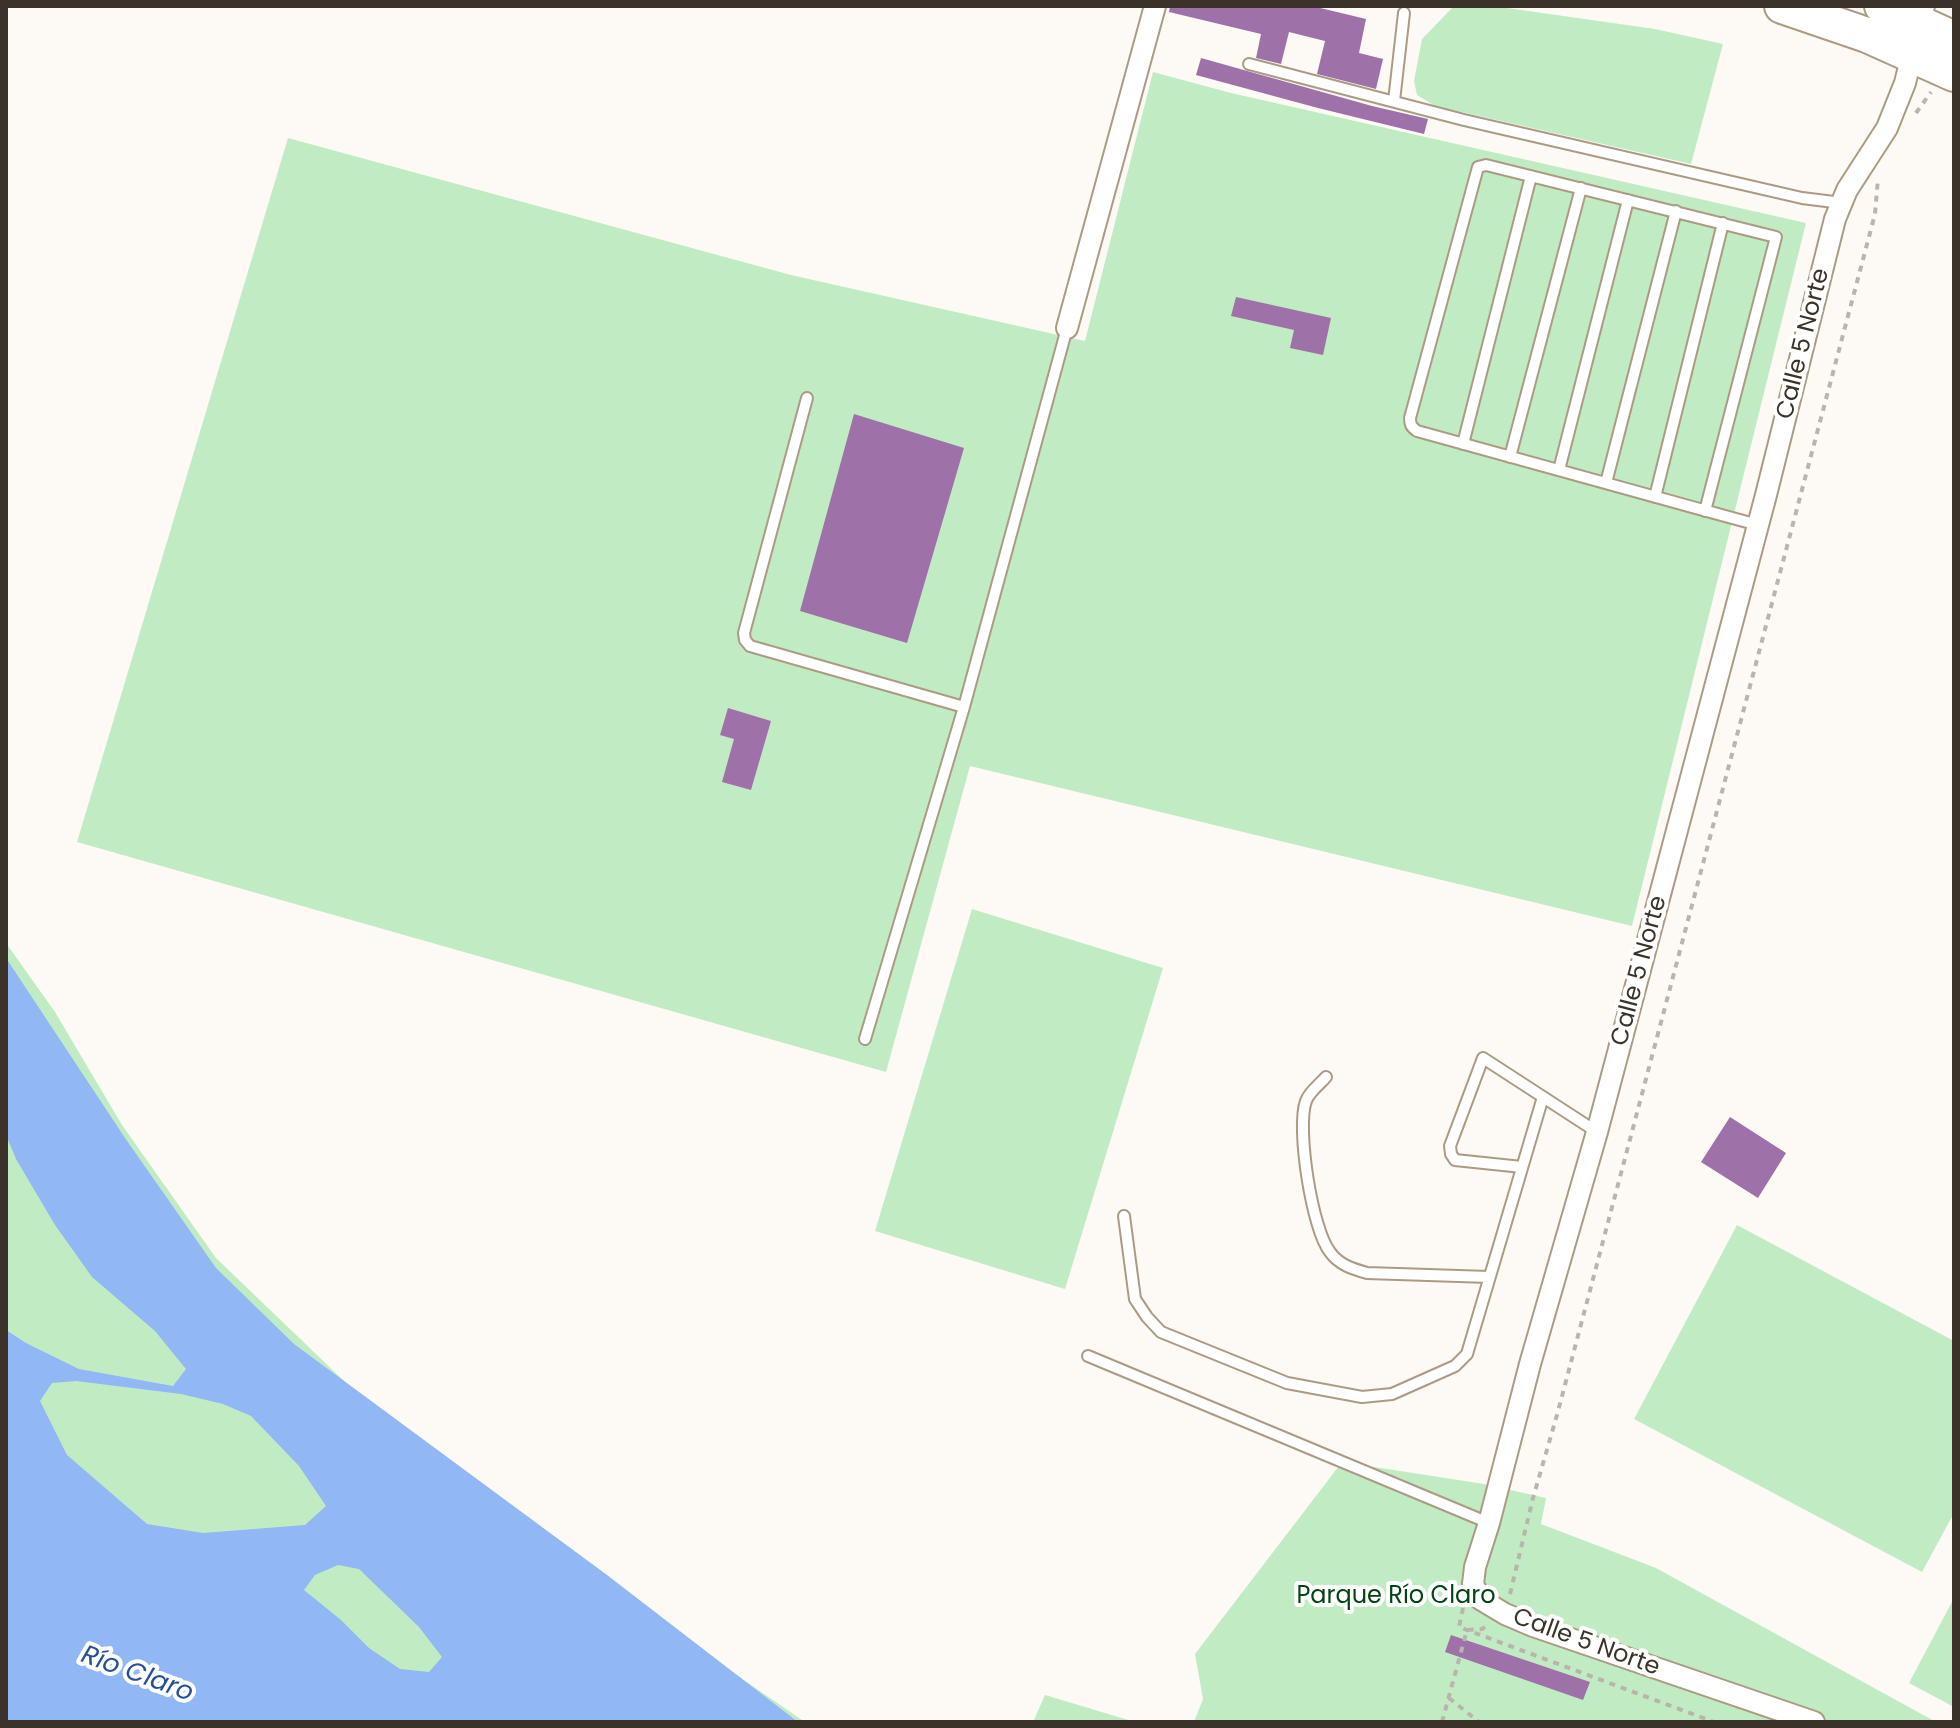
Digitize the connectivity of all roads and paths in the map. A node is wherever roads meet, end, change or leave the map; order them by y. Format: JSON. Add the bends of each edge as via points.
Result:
{"nodes":[{"id":1,"x":1155,"y":6,"type":"edge"},
{"id":2,"x":1782,"y":6,"type":"edge"},
{"id":3,"x":1882,"y":6,"type":"edge"},
{"id":4,"x":1404,"y":13,"type":"dead end"},
{"id":5,"x":1919,"y":28,"type":"edge"},
{"id":6,"x":1954,"y":39,"type":"edge"},
{"id":7,"x":1249,"y":64,"type":"dead end"},
{"id":8,"x":1942,"y":83,"type":"edge"},
{"id":9,"x":1394,"y":101,"type":"junction"},
{"id":10,"x":1915,"y":115,"type":"dead end"},
{"id":11,"x":1879,"y":171,"type":"dead end"},
{"id":12,"x":1531,"y":176,"type":"junction"},
{"id":13,"x":1581,"y":188,"type":"junction"},
{"id":14,"x":1628,"y":200,"type":"junction"},
{"id":15,"x":1842,"y":203,"type":"junction"},
{"id":16,"x":1676,"y":211,"type":"junction"},
{"id":17,"x":1723,"y":223,"type":"junction"},
{"id":18,"x":1067,"y":328,"type":"joint"},
{"id":19,"x":807,"y":398,"type":"dead end"},
{"id":20,"x":1463,"y":444,"type":"junction"},
{"id":21,"x":1510,"y":457,"type":"junction"},
{"id":22,"x":1559,"y":470,"type":"junction"},
{"id":23,"x":1606,"y":483,"type":"junction"},
{"id":24,"x":1655,"y":497,"type":"junction"},
{"id":25,"x":1705,"y":511,"type":"junction"},
{"id":26,"x":1758,"y":525,"type":"junction"},
{"id":27,"x":964,"y":707,"type":"junction"},
{"id":28,"x":865,"y":1039,"type":"dead end"},
{"id":29,"x":1326,"y":1077,"type":"dead end"},
{"id":30,"x":1543,"y":1097,"type":"junction"},
{"id":31,"x":1597,"y":1132,"type":"junction"},
{"id":32,"x":1522,"y":1167,"type":"junction"},
{"id":33,"x":1124,"y":1216,"type":"dead end"},
{"id":34,"x":1489,"y":1277,"type":"junction"},
{"id":35,"x":1088,"y":1356,"type":"dead end"},
{"id":36,"x":1489,"y":1523,"type":"junction"},
{"id":37,"x":1505,"y":1614,"type":"junction"},
{"id":38,"x":1449,"y":1698,"type":"junction"},
{"id":39,"x":1442,"y":1722,"type":"edge"},
{"id":40,"x":1479,"y":1722,"type":"edge"},
{"id":41,"x":1814,"y":1722,"type":"edge"}],
"edges":[{"from":1,"to":18,"type":"street"},
{"from":2,"to":5,"type":"main road","via":[[1867,35]]},
{"from":3,"to":5,"type":"main road"},
{"from":4,"to":9,"type":"lane"},
{"from":5,"to":6,"type":"main road"},
{"from":5,"to":8,"type":"main road"},
{"from":5,"to":15,"type":"street","name":"Calle 5 Norte","via":[[1887,128]]},
{"from":7,"to":9,"type":"lane"},
{"from":8,"to":10,"type":"path"},
{"from":9,"to":15,"type":"lane","via":[[1802,198]]},
{"from":11,"to":37,"type":"path","via":[[1875,214]]},
{"from":12,"to":13,"type":"lane"},
{"from":12,"to":20,"type":"lane"},
{"from":12,"to":20,"type":"lane","via":[[1486,165],[1476,170],[1410,418],[1417,431]]},
{"from":13,"to":14,"type":"lane"},
{"from":13,"to":21,"type":"lane"},
{"from":14,"to":16,"type":"lane"},
{"from":14,"to":22,"type":"lane"},
{"from":15,"to":26,"type":"street","name":"Calle 5 Norte"},
{"from":16,"to":17,"type":"lane"},
{"from":16,"to":23,"type":"lane"},
{"from":17,"to":24,"type":"lane"},
{"from":17,"to":25,"type":"lane","via":[[1777,240]]},
{"from":18,"to":27,"type":"lane"},
{"from":19,"to":27,"type":"lane","via":[[745,640],[750,646]]},
{"from":20,"to":21,"type":"lane"},
{"from":21,"to":22,"type":"lane"},
{"from":22,"to":23,"type":"lane"},
{"from":23,"to":24,"type":"lane"},
{"from":24,"to":25,"type":"lane"},
{"from":25,"to":26,"type":"lane"},
{"from":26,"to":31,"type":"street","name":"Calle 5 Norte"},
{"from":27,"to":28,"type":"lane"},
{"from":29,"to":34,"type":"lane","via":[[1307,1097],[1303,1121],[1307,1180],[1328,1250],[1337,1261],[1367,1273]]},
{"from":30,"to":31,"type":"lane"},
{"from":30,"to":32,"type":"lane"},
{"from":30,"to":32,"type":"lane","via":[[1483,1058],[1450,1146],[1455,1160]]},
{"from":31,"to":36,"type":"street","name":"Calle 5 Norte"},
{"from":32,"to":34,"type":"lane"},
{"from":33,"to":34,"type":"lane","via":[[1135,1299],[1161,1332],[1287,1383],[1362,1397],[1392,1394],[1455,1366],[1467,1354]]},
{"from":35,"to":36,"type":"lane"},
{"from":36,"to":37,"type":"street","name":"Calle 5 Norte","via":[[1473,1584],[1480,1599]]},
{"from":37,"to":38,"type":"path","via":[[1482,1629],[1467,1630]]},
{"from":37,"to":41,"type":"street","name":"Calle 5 Norte"},
{"from":38,"to":39,"type":"path"},
{"from":38,"to":40,"type":"path"}]}
